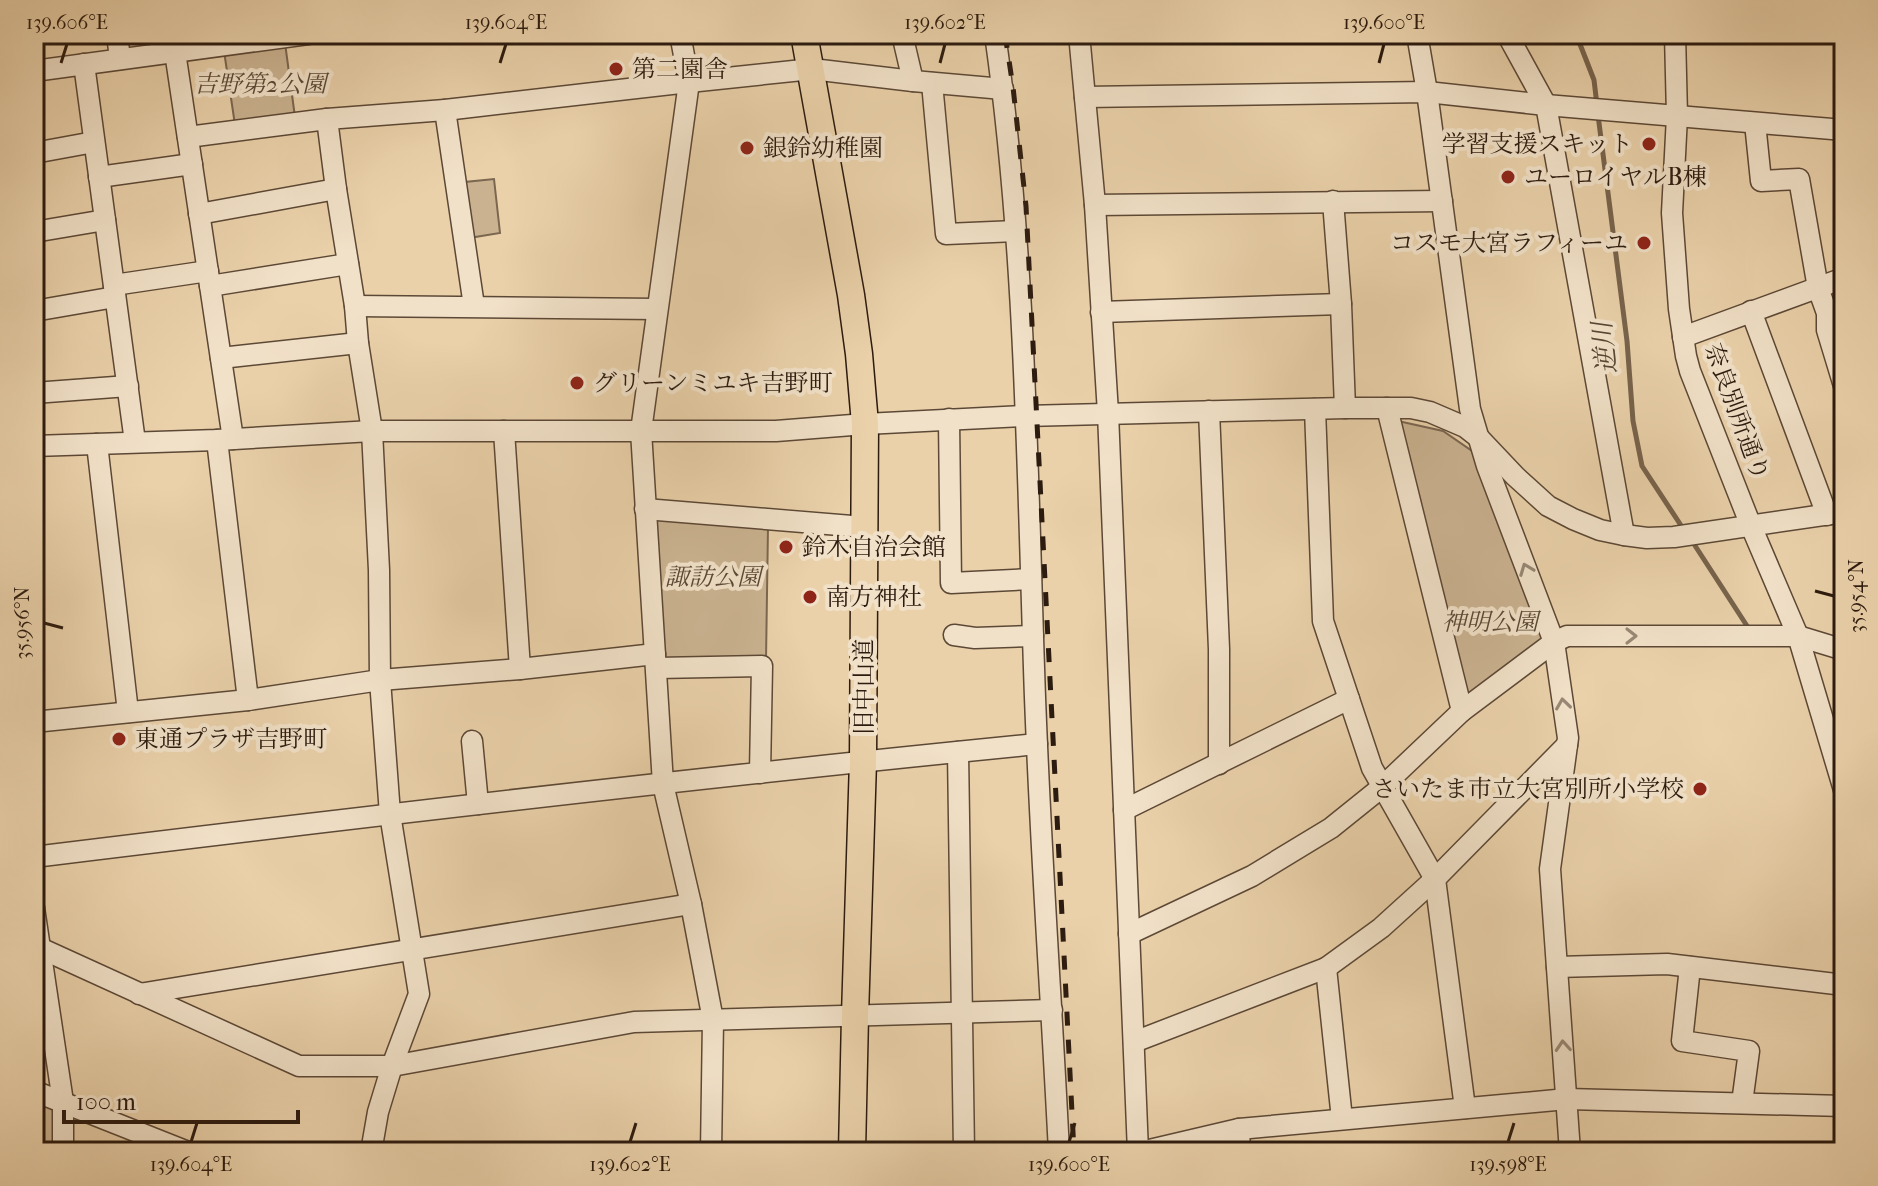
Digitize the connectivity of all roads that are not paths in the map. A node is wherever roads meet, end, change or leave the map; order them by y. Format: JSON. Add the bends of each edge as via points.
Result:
{"nodes":[{"id":1,"x":117,"y":34,"type":"edge"},
{"id":2,"x":680,"y":34,"type":"edge"},
{"id":3,"x":804,"y":34,"type":"edge"},
{"id":4,"x":902,"y":34,"type":"edge"},
{"id":5,"x":995,"y":34,"type":"edge"},
{"id":6,"x":1079,"y":34,"type":"edge"},
{"id":7,"x":1417,"y":34,"type":"edge"},
{"id":8,"x":1507,"y":34,"type":"edge"},
{"id":9,"x":1675,"y":34,"type":"edge"},
{"id":10,"x":300,"y":35,"type":"edge"},
{"id":11,"x":206,"y":41,"type":"edge"},
{"id":12,"x":175,"y":52,"type":"junction"},
{"id":13,"x":120,"y":59,"type":"junction"},
{"id":14,"x":84,"y":64,"type":"junction"},
{"id":15,"x":812,"y":69,"type":"junction"},
{"id":16,"x":34,"y":71,"type":"edge"},
{"id":17,"x":689,"y":82,"type":"junction"},
{"id":18,"x":922,"y":82,"type":"junction"},
{"id":19,"x":1003,"y":89,"type":"junction"},
{"id":20,"x":1427,"y":92,"type":"junction"},
{"id":21,"x":1085,"y":97,"type":"junction"},
{"id":22,"x":1546,"y":105,"type":"junction"},
{"id":23,"x":445,"y":110,"type":"junction"},
{"id":24,"x":1677,"y":116,"type":"junction"},
{"id":25,"x":327,"y":119,"type":"junction"},
{"id":26,"x":1755,"y":123,"type":"junction"},
{"id":27,"x":1844,"y":130,"type":"edge"},
{"id":28,"x":188,"y":137,"type":"junction"},
{"id":29,"x":94,"y":142,"type":"junction"},
{"id":30,"x":34,"y":153,"type":"edge"},
{"id":31,"x":192,"y":164,"type":"junction"},
{"id":32,"x":99,"y":177,"type":"junction"},
{"id":33,"x":336,"y":189,"type":"junction"},
{"id":34,"x":1333,"y":201,"type":"junction"},
{"id":35,"x":1442,"y":201,"type":"junction"},
{"id":36,"x":1095,"y":205,"type":"junction"},
{"id":37,"x":199,"y":214,"type":"junction"},
{"id":38,"x":105,"y":220,"type":"junction"},
{"id":39,"x":1016,"y":231,"type":"junction"},
{"id":40,"x":34,"y":232,"type":"edge"},
{"id":41,"x":348,"y":264,"type":"junction"},
{"id":42,"x":1844,"y":278,"type":"edge"},
{"id":43,"x":209,"y":279,"type":"junction"},
{"id":44,"x":1818,"y":288,"type":"junction"},
{"id":45,"x":115,"y":291,"type":"junction"},
{"id":46,"x":1341,"y":304,"type":"junction"},
{"id":47,"x":355,"y":306,"type":"junction"},
{"id":48,"x":474,"y":306,"type":"junction"},
{"id":49,"x":657,"y":309,"type":"junction"},
{"id":50,"x":34,"y":311,"type":"edge"},
{"id":51,"x":1751,"y":311,"type":"junction"},
{"id":52,"x":1101,"y":312,"type":"junction"},
{"id":53,"x":1683,"y":337,"type":"junction"},
{"id":54,"x":358,"y":343,"type":"junction"},
{"id":55,"x":221,"y":358,"type":"junction"},
{"id":56,"x":128,"y":386,"type":"junction"},
{"id":57,"x":1844,"y":386,"type":"edge"},
{"id":58,"x":34,"y":393,"type":"edge"},
{"id":59,"x":1345,"y":408,"type":"junction"},
{"id":60,"x":1387,"y":408,"type":"junction"},
{"id":61,"x":1315,"y":409,"type":"junction"},
{"id":62,"x":1209,"y":411,"type":"junction"},
{"id":63,"x":1108,"y":413,"type":"junction"},
{"id":64,"x":1025,"y":416,"type":"junction"},
{"id":65,"x":949,"y":419,"type":"junction"},
{"id":66,"x":865,"y":424,"type":"junction"},
{"id":67,"x":372,"y":431,"type":"junction"},
{"id":68,"x":504,"y":431,"type":"junction"},
{"id":69,"x":641,"y":431,"type":"junction"},
{"id":70,"x":1479,"y":438,"type":"junction"},
{"id":71,"x":225,"y":439,"type":"junction"},
{"id":72,"x":135,"y":442,"type":"junction"},
{"id":73,"x":97,"y":444,"type":"junction"},
{"id":74,"x":34,"y":446,"type":"edge"},
{"id":75,"x":645,"y":509,"type":"junction"},
{"id":76,"x":1835,"y":513,"type":"edge"},
{"id":77,"x":1751,"y":526,"type":"junction"},
{"id":78,"x":864,"y":527,"type":"junction"},
{"id":79,"x":1624,"y":535,"type":"junction"},
{"id":80,"x":1031,"y":579,"type":"junction"},
{"id":81,"x":954,"y":635,"type":"dead end"},
{"id":82,"x":1033,"y":636,"type":"junction"},
{"id":83,"x":1798,"y":636,"type":"junction"},
{"id":84,"x":1554,"y":642,"type":"junction"},
{"id":85,"x":1844,"y":650,"type":"edge"},
{"id":86,"x":656,"y":661,"type":"junction"},
{"id":87,"x":520,"y":669,"type":"junction"},
{"id":88,"x":380,"y":680,"type":"junction"},
{"id":89,"x":1349,"y":699,"type":"junction"},
{"id":90,"x":248,"y":700,"type":"junction"},
{"id":91,"x":1462,"y":711,"type":"junction"},
{"id":92,"x":128,"y":712,"type":"junction"},
{"id":93,"x":34,"y":722,"type":"edge"},
{"id":94,"x":472,"y":741,"type":"dead end"},
{"id":95,"x":1037,"y":744,"type":"junction"},
{"id":96,"x":1567,"y":745,"type":"junction"},
{"id":97,"x":1838,"y":750,"type":"edge"},
{"id":98,"x":958,"y":752,"type":"junction"},
{"id":99,"x":863,"y":761,"type":"junction"},
{"id":100,"x":1219,"y":764,"type":"junction"},
{"id":101,"x":760,"y":773,"type":"junction"},
{"id":102,"x":663,"y":784,"type":"junction"},
{"id":103,"x":1382,"y":787,"type":"junction"},
{"id":104,"x":1844,"y":790,"type":"edge"},
{"id":105,"x":478,"y":804,"type":"junction"},
{"id":106,"x":1124,"y":810,"type":"junction"},
{"id":107,"x":390,"y":814,"type":"junction"},
{"id":108,"x":34,"y":857,"type":"edge"},
{"id":109,"x":1435,"y":879,"type":"junction"},
{"id":110,"x":691,"y":904,"type":"junction"},
{"id":111,"x":34,"y":908,"type":"edge"},
{"id":112,"x":1129,"y":934,"type":"junction"},
{"id":113,"x":40,"y":948,"type":"junction"},
{"id":114,"x":412,"y":949,"type":"junction"},
{"id":115,"x":1557,"y":967,"type":"junction"},
{"id":116,"x":1690,"y":967,"type":"junction"},
{"id":117,"x":1326,"y":968,"type":"junction"},
{"id":118,"x":1844,"y":985,"type":"edge"},
{"id":119,"x":139,"y":994,"type":"junction"},
{"id":120,"x":1052,"y":1010,"type":"junction"},
{"id":121,"x":961,"y":1013,"type":"junction"},
{"id":122,"x":855,"y":1016,"type":"junction"},
{"id":123,"x":713,"y":1020,"type":"junction"},
{"id":124,"x":1134,"y":1042,"type":"junction"},
{"id":125,"x":392,"y":1066,"type":"junction"},
{"id":126,"x":34,"y":1091,"type":"edge"},
{"id":127,"x":1567,"y":1099,"type":"junction"},
{"id":128,"x":63,"y":1102,"type":"junction"},
{"id":129,"x":1742,"y":1103,"type":"junction"},
{"id":130,"x":1844,"y":1106,"type":"edge"},
{"id":131,"x":1465,"y":1108,"type":"junction"},
{"id":132,"x":1342,"y":1119,"type":"junction"},
{"id":133,"x":1239,"y":1129,"type":"junction"},
{"id":134,"x":63,"y":1152,"type":"edge"},
{"id":135,"x":188,"y":1152,"type":"edge"},
{"id":136,"x":371,"y":1152,"type":"edge"},
{"id":137,"x":711,"y":1152,"type":"edge"},
{"id":138,"x":852,"y":1152,"type":"edge"},
{"id":139,"x":964,"y":1152,"type":"edge"},
{"id":140,"x":1059,"y":1152,"type":"edge"},
{"id":141,"x":1140,"y":1152,"type":"edge"},
{"id":142,"x":1240,"y":1152,"type":"edge"},
{"id":143,"x":1570,"y":1152,"type":"edge"}],
"edges":[{"from":1,"to":13,"type":"street"},
{"from":2,"to":17,"type":"street"},
{"from":3,"to":15,"type":"main road","name":"旧中山道"},
{"from":4,"to":18,"type":"street"},
{"from":5,"to":19,"type":"street"},
{"from":6,"to":21,"type":"street"},
{"from":7,"to":20,"type":"street"},
{"from":8,"to":22,"type":"street"},
{"from":9,"to":24,"type":"street","name":"奈良別所通り"},
{"from":10,"to":11,"type":"street"},
{"from":11,"to":12,"type":"street"},
{"from":12,"to":13,"type":"street"},
{"from":12,"to":28,"type":"street"},
{"from":13,"to":14,"type":"street"},
{"from":14,"to":16,"type":"street"},
{"from":14,"to":29,"type":"street"},
{"from":15,"to":17,"type":"street"},
{"from":15,"to":18,"type":"street"},
{"from":15,"to":66,"type":"main road","name":"旧中山道","via":[[851,295]]},
{"from":17,"to":23,"type":"street"},
{"from":17,"to":49,"type":"street"},
{"from":18,"to":19,"type":"street"},
{"from":18,"to":39,"type":"street","via":[[946,234]]},
{"from":19,"to":39,"type":"street"},
{"from":20,"to":21,"type":"street"},
{"from":20,"to":22,"type":"street"},
{"from":20,"to":35,"type":"street"},
{"from":21,"to":36,"type":"street"},
{"from":22,"to":24,"type":"street"},
{"from":22,"to":79,"type":"street"},
{"from":23,"to":25,"type":"street"},
{"from":23,"to":48,"type":"street"},
{"from":24,"to":26,"type":"street"},
{"from":24,"to":53,"type":"street","name":"奈良別所通り","via":[[1672,213]]},
{"from":25,"to":28,"type":"street"},
{"from":25,"to":33,"type":"street"},
{"from":26,"to":27,"type":"street"},
{"from":26,"to":44,"type":"street","via":[[1761,181],[1799,179]]},
{"from":28,"to":31,"type":"street"},
{"from":29,"to":30,"type":"street"},
{"from":29,"to":32,"type":"street"},
{"from":31,"to":32,"type":"street"},
{"from":31,"to":37,"type":"street"},
{"from":32,"to":38,"type":"street"},
{"from":33,"to":37,"type":"street"},
{"from":33,"to":41,"type":"street"},
{"from":34,"to":35,"type":"street"},
{"from":34,"to":36,"type":"street"},
{"from":34,"to":46,"type":"street"},
{"from":35,"to":70,"type":"street","via":[[1470,409]]},
{"from":36,"to":52,"type":"street"},
{"from":37,"to":43,"type":"street"},
{"from":38,"to":40,"type":"street"},
{"from":38,"to":45,"type":"street"},
{"from":39,"to":64,"type":"street"},
{"from":41,"to":43,"type":"street"},
{"from":41,"to":47,"type":"street"},
{"from":42,"to":44,"type":"street"},
{"from":43,"to":45,"type":"street"},
{"from":43,"to":55,"type":"street"},
{"from":44,"to":51,"type":"street"},
{"from":44,"to":57,"type":"street"},
{"from":45,"to":50,"type":"street"},
{"from":45,"to":56,"type":"street"},
{"from":46,"to":52,"type":"street"},
{"from":46,"to":59,"type":"street"},
{"from":47,"to":48,"type":"street"},
{"from":47,"to":54,"type":"street"},
{"from":48,"to":49,"type":"street"},
{"from":49,"to":69,"type":"street"},
{"from":51,"to":53,"type":"street"},
{"from":51,"to":76,"type":"street"},
{"from":52,"to":63,"type":"street"},
{"from":53,"to":77,"type":"street","name":"奈良別所通り","via":[[1690,371]]},
{"from":54,"to":55,"type":"street"},
{"from":54,"to":67,"type":"street"},
{"from":55,"to":71,"type":"street"},
{"from":56,"to":58,"type":"street"},
{"from":56,"to":72,"type":"street"},
{"from":59,"to":60,"type":"street"},
{"from":59,"to":61,"type":"street"},
{"from":60,"to":70,"type":"street","via":[[1430,412]]},
{"from":60,"to":91,"type":"street"},
{"from":61,"to":62,"type":"street"},
{"from":61,"to":89,"type":"street","via":[[1323,621]]},
{"from":62,"to":63,"type":"street"},
{"from":62,"to":100,"type":"street"},
{"from":63,"to":64,"type":"street"},
{"from":63,"to":106,"type":"street"},
{"from":64,"to":65,"type":"street"},
{"from":64,"to":80,"type":"street"},
{"from":65,"to":66,"type":"street"},
{"from":65,"to":80,"type":"street","via":[[951,583]]},
{"from":66,"to":69,"type":"street","via":[[776,431]]},
{"from":66,"to":78,"type":"main road","name":"旧中山道"},
{"from":67,"to":68,"type":"street"},
{"from":67,"to":71,"type":"street"},
{"from":67,"to":88,"type":"street"},
{"from":68,"to":69,"type":"street"},
{"from":68,"to":87,"type":"street"},
{"from":69,"to":75,"type":"street"},
{"from":70,"to":79,"type":"street","via":[[1548,506]]},
{"from":84,"to":70,"type":"street","one_way":true},
{"from":71,"to":72,"type":"street"},
{"from":71,"to":90,"type":"street"},
{"from":72,"to":73,"type":"street"},
{"from":73,"to":74,"type":"street"},
{"from":73,"to":92,"type":"street"},
{"from":75,"to":78,"type":"street"},
{"from":75,"to":86,"type":"street"},
{"from":76,"to":77,"type":"street"},
{"from":77,"to":79,"type":"street","via":[[1677,537]]},
{"from":77,"to":83,"type":"street","name":"奈良別所通り"},
{"from":78,"to":99,"type":"main road","name":"旧中山道"},
{"from":80,"to":82,"type":"street"},
{"from":81,"to":82,"type":"street"},
{"from":82,"to":95,"type":"street"},
{"from":84,"to":83,"type":"street","one_way":true,"via":[[1567,636]]},
{"from":83,"to":85,"type":"street"},
{"from":83,"to":97,"type":"street","name":"奈良別所通り"},
{"from":84,"to":91,"type":"street"},
{"from":96,"to":84,"type":"street","one_way":true},
{"from":86,"to":87,"type":"street"},
{"from":86,"to":101,"type":"street","via":[[762,666]]},
{"from":86,"to":102,"type":"street"},
{"from":87,"to":88,"type":"street"},
{"from":88,"to":90,"type":"street"},
{"from":88,"to":107,"type":"street"},
{"from":89,"to":100,"type":"street"},
{"from":89,"to":103,"type":"street"},
{"from":90,"to":92,"type":"street"},
{"from":91,"to":103,"type":"street"},
{"from":92,"to":93,"type":"street"},
{"from":94,"to":105,"type":"street"},
{"from":95,"to":98,"type":"street"},
{"from":95,"to":120,"type":"street"},
{"from":96,"to":109,"type":"street"},
{"from":96,"to":115,"type":"street","via":[[1550,869]]},
{"from":97,"to":104,"type":"street","name":"奈良別所通り"},
{"from":98,"to":99,"type":"street"},
{"from":98,"to":121,"type":"street"},
{"from":99,"to":101,"type":"street"},
{"from":99,"to":122,"type":"main road","name":"旧中山道"},
{"from":100,"to":106,"type":"street"},
{"from":101,"to":102,"type":"street"},
{"from":102,"to":105,"type":"street"},
{"from":102,"to":110,"type":"street"},
{"from":103,"to":109,"type":"street"},
{"from":103,"to":112,"type":"street","via":[[1331,828],[1252,876]]},
{"from":105,"to":107,"type":"street"},
{"from":106,"to":112,"type":"street"},
{"from":107,"to":108,"type":"street"},
{"from":107,"to":114,"type":"street"},
{"from":109,"to":117,"type":"street"},
{"from":109,"to":131,"type":"street"},
{"from":110,"to":114,"type":"street"},
{"from":110,"to":123,"type":"street"},
{"from":111,"to":113,"type":"street"},
{"from":112,"to":124,"type":"street"},
{"from":113,"to":119,"type":"street"},
{"from":113,"to":128,"type":"street"},
{"from":114,"to":119,"type":"street"},
{"from":114,"to":125,"type":"street","via":[[419,994]]},
{"from":115,"to":116,"type":"street"},
{"from":127,"to":115,"type":"street","one_way":true},
{"from":116,"to":118,"type":"street"},
{"from":116,"to":129,"type":"street","via":[[1682,1041],[1749,1051]]},
{"from":117,"to":124,"type":"street"},
{"from":117,"to":132,"type":"street"},
{"from":119,"to":125,"type":"street","via":[[299,1066]]},
{"from":120,"to":121,"type":"street"},
{"from":120,"to":140,"type":"street"},
{"from":121,"to":122,"type":"street"},
{"from":121,"to":139,"type":"street"},
{"from":122,"to":123,"type":"street"},
{"from":122,"to":138,"type":"main road","name":"旧中山道"},
{"from":123,"to":125,"type":"street","via":[[634,1022]]},
{"from":123,"to":137,"type":"street"},
{"from":124,"to":141,"type":"street"},
{"from":125,"to":136,"type":"street"},
{"from":126,"to":128,"type":"street"},
{"from":127,"to":129,"type":"street"},
{"from":127,"to":131,"type":"street"},
{"from":127,"to":143,"type":"street"},
{"from":128,"to":134,"type":"street"},
{"from":128,"to":135,"type":"street"},
{"from":129,"to":130,"type":"street"},
{"from":131,"to":132,"type":"street"},
{"from":132,"to":133,"type":"street"},
{"from":133,"to":141,"type":"street"},
{"from":133,"to":142,"type":"street"}]}
